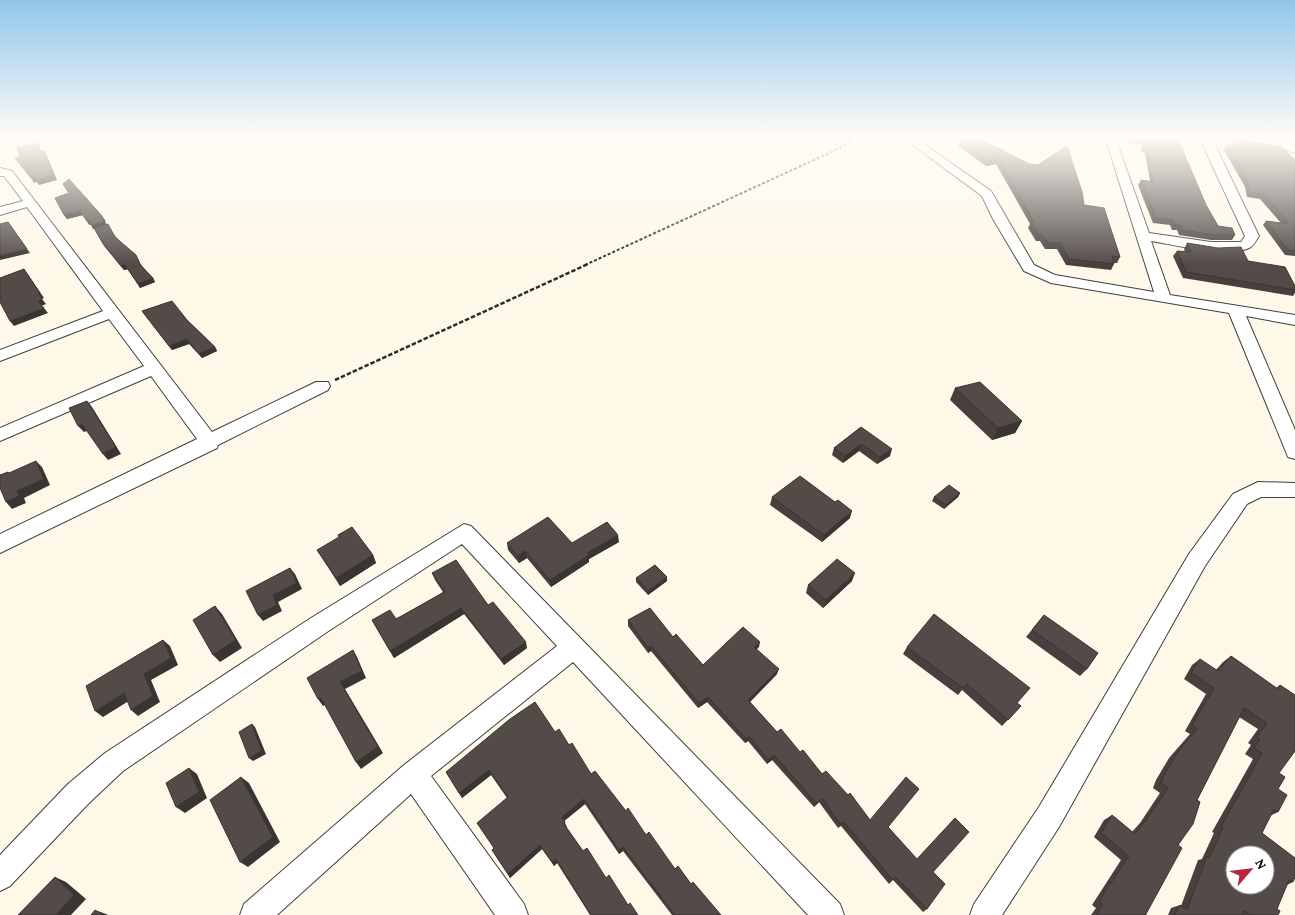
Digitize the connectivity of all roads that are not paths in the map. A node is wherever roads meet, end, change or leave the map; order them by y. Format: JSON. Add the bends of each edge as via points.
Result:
{"nodes":[{"id":1,"x":13,"y":180,"type":"edge"},
{"id":2,"x":967,"y":180,"type":"edge"},
{"id":3,"x":1124,"y":180,"type":"edge"},
{"id":4,"x":1225,"y":180,"type":"edge"},
{"id":5,"x":29,"y":203,"type":"junction"},
{"id":6,"x":0,"y":211,"type":"edge"},
{"id":7,"x":1142,"y":236,"type":"junction"},
{"id":8,"x":1164,"y":299,"type":"junction"},
{"id":9,"x":1235,"y":309,"type":"junction"},
{"id":10,"x":112,"y":313,"type":"junction"},
{"id":11,"x":1295,"y":320,"type":"edge"},
{"id":12,"x":0,"y":356,"type":"edge"},
{"id":13,"x":155,"y":368,"type":"junction"},
{"id":14,"x":322,"y":386,"type":"road end"},
{"id":15,"x":1287,"y":415,"type":"edge"},
{"id":16,"x":0,"y":435,"type":"edge"},
{"id":17,"x":210,"y":442,"type":"junction"},
{"id":18,"x":1295,"y":452,"type":"edge"},
{"id":19,"x":1295,"y":490,"type":"edge"},
{"id":20,"x":0,"y":544,"type":"edge"},
{"id":21,"x":574,"y":647,"type":"junction"},
{"id":22,"x":413,"y":774,"type":"junction"},
{"id":23,"x":0,"y":876,"type":"edge"},
{"id":24,"x":255,"y":915,"type":"edge"},
{"id":25,"x":513,"y":915,"type":"edge"},
{"id":26,"x":828,"y":915,"type":"edge"},
{"id":27,"x":985,"y":915,"type":"edge"}],
"edges":[{"from":1,"to":5,"type":"street"},
{"from":2,"to":8,"type":"street","via":[[987,194],[1029,268],[1051,279]]},
{"from":3,"to":7,"type":"street"},
{"from":4,"to":7,"type":"street","via":[[1252,236],[1245,245],[1223,247]]},
{"from":5,"to":6,"type":"street"},
{"from":5,"to":10,"type":"street"},
{"from":7,"to":8,"type":"street"},
{"from":8,"to":9,"type":"street"},
{"from":9,"to":11,"type":"street"},
{"from":9,"to":15,"type":"street"},
{"from":10,"to":12,"type":"street"},
{"from":10,"to":13,"type":"street"},
{"from":13,"to":16,"type":"street"},
{"from":13,"to":17,"type":"street"},
{"from":14,"to":17,"type":"street"},
{"from":15,"to":18,"type":"street"},
{"from":17,"to":20,"type":"street"},
{"from":19,"to":27,"type":"street","via":[[1258,489],[1240,499],[1197,560],[1049,817]]},
{"from":21,"to":22,"type":"street"},
{"from":21,"to":23,"type":"street","via":[[464,532],[114,762],[78,794]]},
{"from":21,"to":26,"type":"street"},
{"from":22,"to":24,"type":"street"},
{"from":22,"to":25,"type":"street"}]}
